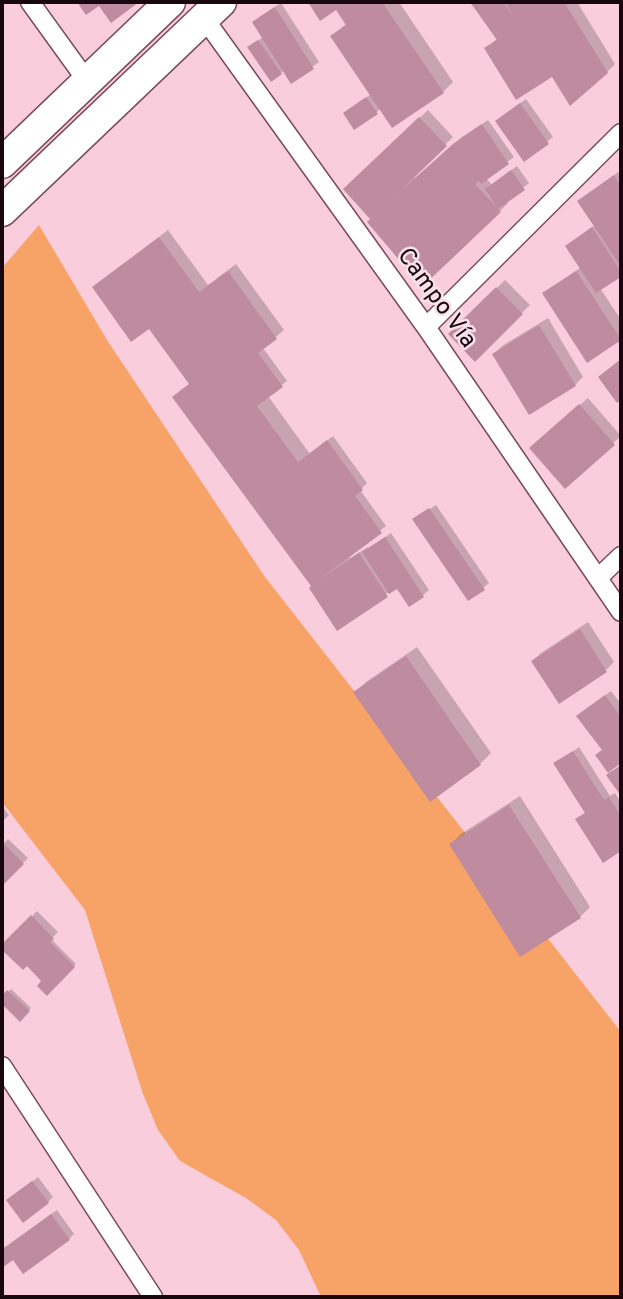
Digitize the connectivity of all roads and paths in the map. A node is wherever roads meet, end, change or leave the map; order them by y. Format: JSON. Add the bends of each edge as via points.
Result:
{"nodes":[{"id":1,"x":30,"y":2,"type":"edge"},
{"id":2,"x":170,"y":2,"type":"edge"},
{"id":3,"x":212,"y":10,"type":"edge"},
{"id":4,"x":87,"y":81,"type":"junction"},
{"id":5,"x":621,"y":133,"type":"edge"},
{"id":6,"x":2,"y":163,"type":"edge"},
{"id":7,"x":2,"y":211,"type":"edge"},
{"id":8,"x":426,"y":327,"type":"junction"},
{"id":9,"x":621,"y":556,"type":"edge"},
{"id":10,"x":598,"y":578,"type":"junction"},
{"id":11,"x":621,"y":612,"type":"edge"},
{"id":12,"x":2,"y":1066,"type":"edge"},
{"id":13,"x":153,"y":1297,"type":"edge"}],
"edges":[{"from":1,"to":4,"type":"street"},
{"from":2,"to":4,"type":"highway"},
{"from":3,"to":7,"type":"highway"},
{"from":3,"to":8,"type":"street","name":"Campo Vía"},
{"from":4,"to":6,"type":"highway"},
{"from":5,"to":8,"type":"street"},
{"from":8,"to":10,"type":"street","name":"Campo Vía"},
{"from":9,"to":10,"type":"street"},
{"from":10,"to":11,"type":"street","name":"Campo Vía"},
{"from":12,"to":13,"type":"street"}]}
